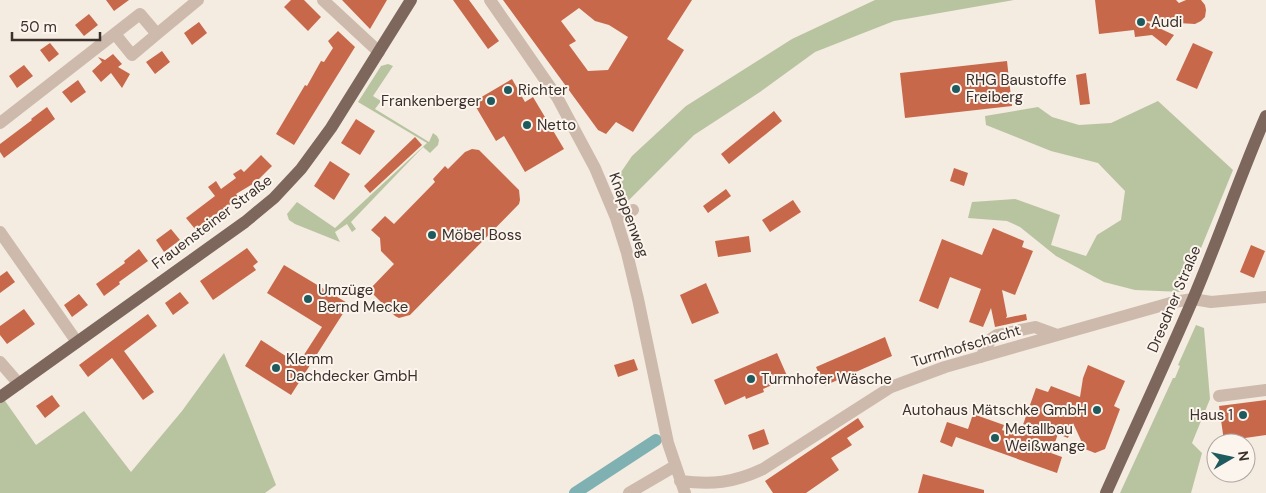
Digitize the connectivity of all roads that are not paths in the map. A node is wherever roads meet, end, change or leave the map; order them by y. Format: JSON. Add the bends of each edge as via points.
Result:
{"nodes":[{"id":1,"x":198,"y":0,"type":"edge"},
{"id":2,"x":322,"y":0,"type":"edge"},
{"id":3,"x":412,"y":0,"type":"edge"},
{"id":4,"x":490,"y":0,"type":"edge"},
{"id":5,"x":115,"y":34,"type":"junction"},
{"id":6,"x":157,"y":34,"type":"junction"},
{"id":7,"x":379,"y":52,"type":"junction"},
{"id":8,"x":1266,"y":116,"type":"edge"},
{"id":9,"x":0,"y":123,"type":"edge"},
{"id":10,"x":633,"y":210,"type":"dead end"},
{"id":11,"x":616,"y":218,"type":"junction"},
{"id":12,"x":0,"y":232,"type":"edge"},
{"id":13,"x":1266,"y":297,"type":"edge"},
{"id":14,"x":1193,"y":299,"type":"junction"},
{"id":15,"x":77,"y":342,"type":"junction"},
{"id":16,"x":0,"y":362,"type":"edge"},
{"id":17,"x":19,"y":384,"type":"junction"},
{"id":18,"x":1266,"y":390,"type":"edge"},
{"id":19,"x":1218,"y":396,"type":"dead end"},
{"id":20,"x":0,"y":397,"type":"edge"},
{"id":21,"x":675,"y":466,"type":"junction"},
{"id":22,"x":680,"y":480,"type":"junction"},
{"id":23,"x":629,"y":493,"type":"edge"},
{"id":24,"x":685,"y":493,"type":"edge"},
{"id":25,"x":1106,"y":493,"type":"edge"}],
"edges":[{"from":1,"to":6,"type":"street"},
{"from":2,"to":7,"type":"street"},
{"from":3,"to":7,"type":"main road","name":"Frauensteiner Straße"},
{"from":4,"to":11,"type":"street","name":"Knappenweg","via":[[557,97]]},
{"from":5,"to":6,"type":"street","via":[[140,14]]},
{"from":5,"to":6,"type":"street","via":[[132,55]]},
{"from":5,"to":9,"type":"street"},
{"from":7,"to":15,"type":"main road","name":"Frauensteiner Straße","via":[[331,128],[301,169],[274,198]]},
{"from":8,"to":14,"type":"main road","name":"Dresdner Straße"},
{"from":10,"to":11,"type":"street"},
{"from":11,"to":21,"type":"street","name":"Knappenweg","via":[[638,298],[664,428]]},
{"from":12,"to":15,"type":"street"},
{"from":13,"to":14,"type":"street","name":"Turmhofschacht","via":[[1211,302]]},
{"from":14,"to":22,"type":"street","name":"Turmhofschacht","via":[[944,367],[891,387],[763,470],[736,480],[713,483]]},
{"from":14,"to":25,"type":"main road","name":"Dresdner Straße"},
{"from":15,"to":17,"type":"main road","name":"Frauensteiner Straße"},
{"from":16,"to":17,"type":"street"},
{"from":17,"to":20,"type":"main road","name":"Frauensteiner Straße"},
{"from":18,"to":19,"type":"street"},
{"from":21,"to":22,"type":"street","name":"Knappenweg"},
{"from":21,"to":23,"type":"street"},
{"from":22,"to":24,"type":"street","name":"Knappenweg"}]}
